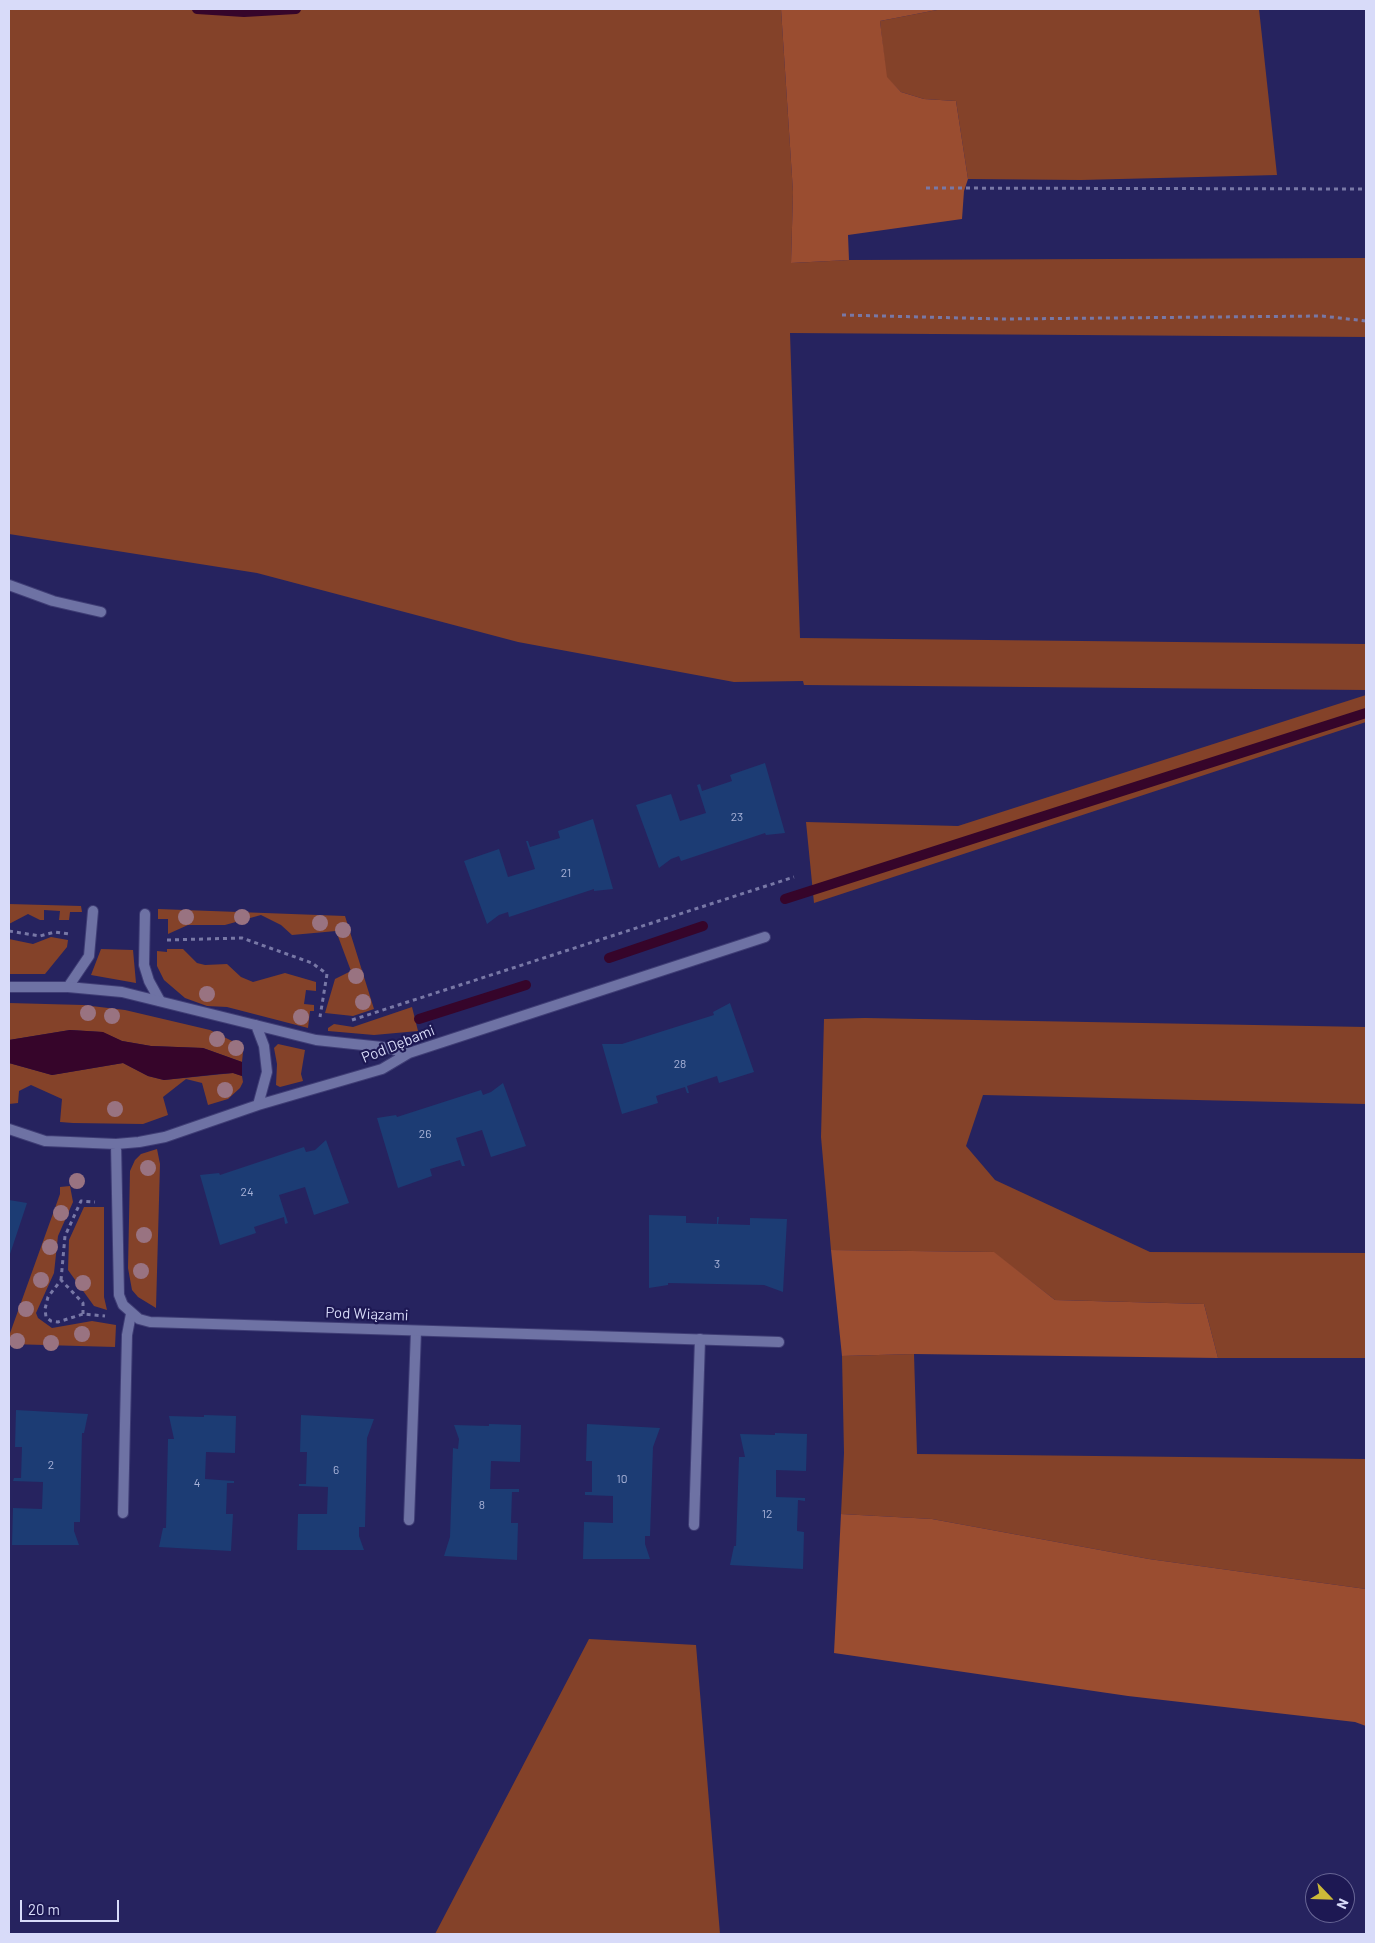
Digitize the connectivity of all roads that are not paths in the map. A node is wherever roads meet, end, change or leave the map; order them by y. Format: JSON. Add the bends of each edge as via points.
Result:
{"nodes":[{"id":1,"x":9,"y":585,"type":"edge"},
{"id":2,"x":101,"y":612,"type":"dead end"},
{"id":3,"x":93,"y":911,"type":"dead end"},
{"id":4,"x":145,"y":914,"type":"dead end"},
{"id":5,"x":765,"y":937,"type":"dead end"},
{"id":6,"x":9,"y":987,"type":"edge"},
{"id":7,"x":68,"y":987,"type":"junction"},
{"id":8,"x":160,"y":1001,"type":"junction"},
{"id":9,"x":256,"y":1025,"type":"junction"},
{"id":10,"x":409,"y":1053,"type":"junction"},
{"id":11,"x":258,"y":1105,"type":"junction"},
{"id":12,"x":9,"y":1129,"type":"edge"},
{"id":13,"x":116,"y":1144,"type":"junction"},
{"id":14,"x":131,"y":1314,"type":"junction"},
{"id":15,"x":416,"y":1331,"type":"junction"},
{"id":16,"x":700,"y":1339,"type":"junction"},
{"id":17,"x":779,"y":1342,"type":"dead end"},
{"id":18,"x":123,"y":1513,"type":"dead end"},
{"id":19,"x":409,"y":1520,"type":"dead end"},
{"id":20,"x":694,"y":1525,"type":"dead end"}],
"edges":[{"from":1,"to":2,"type":"street","via":[[53,601]]},
{"from":3,"to":7,"type":"street","via":[[89,956]]},
{"from":4,"to":8,"type":"street","via":[[144,965]]},
{"from":5,"to":10,"type":"street","name":"Pod Dębami"},
{"from":6,"to":7,"type":"street"},
{"from":7,"to":8,"type":"street","via":[[122,992]]},
{"from":8,"to":9,"type":"street"},
{"from":9,"to":10,"type":"street","via":[[316,1040]]},
{"from":9,"to":11,"type":"street","via":[[264,1046],[267,1072]]},
{"from":10,"to":11,"type":"street","name":"Pod Dębami","via":[[382,1069]]},
{"from":11,"to":13,"type":"street","name":"Pod Dębami","via":[[165,1137]]},
{"from":12,"to":13,"type":"street","name":"Pod Dębami","via":[[45,1141]]},
{"from":13,"to":14,"type":"street","via":[[119,1295]]},
{"from":14,"to":15,"type":"street","name":"Pod Wiązami","via":[[150,1322]]},
{"from":14,"to":18,"type":"street","via":[[127,1335]]},
{"from":15,"to":16,"type":"street","name":"Pod Wiązami"},
{"from":15,"to":19,"type":"street"},
{"from":16,"to":17,"type":"street","name":"Pod Wiązami"},
{"from":16,"to":20,"type":"street"}]}
